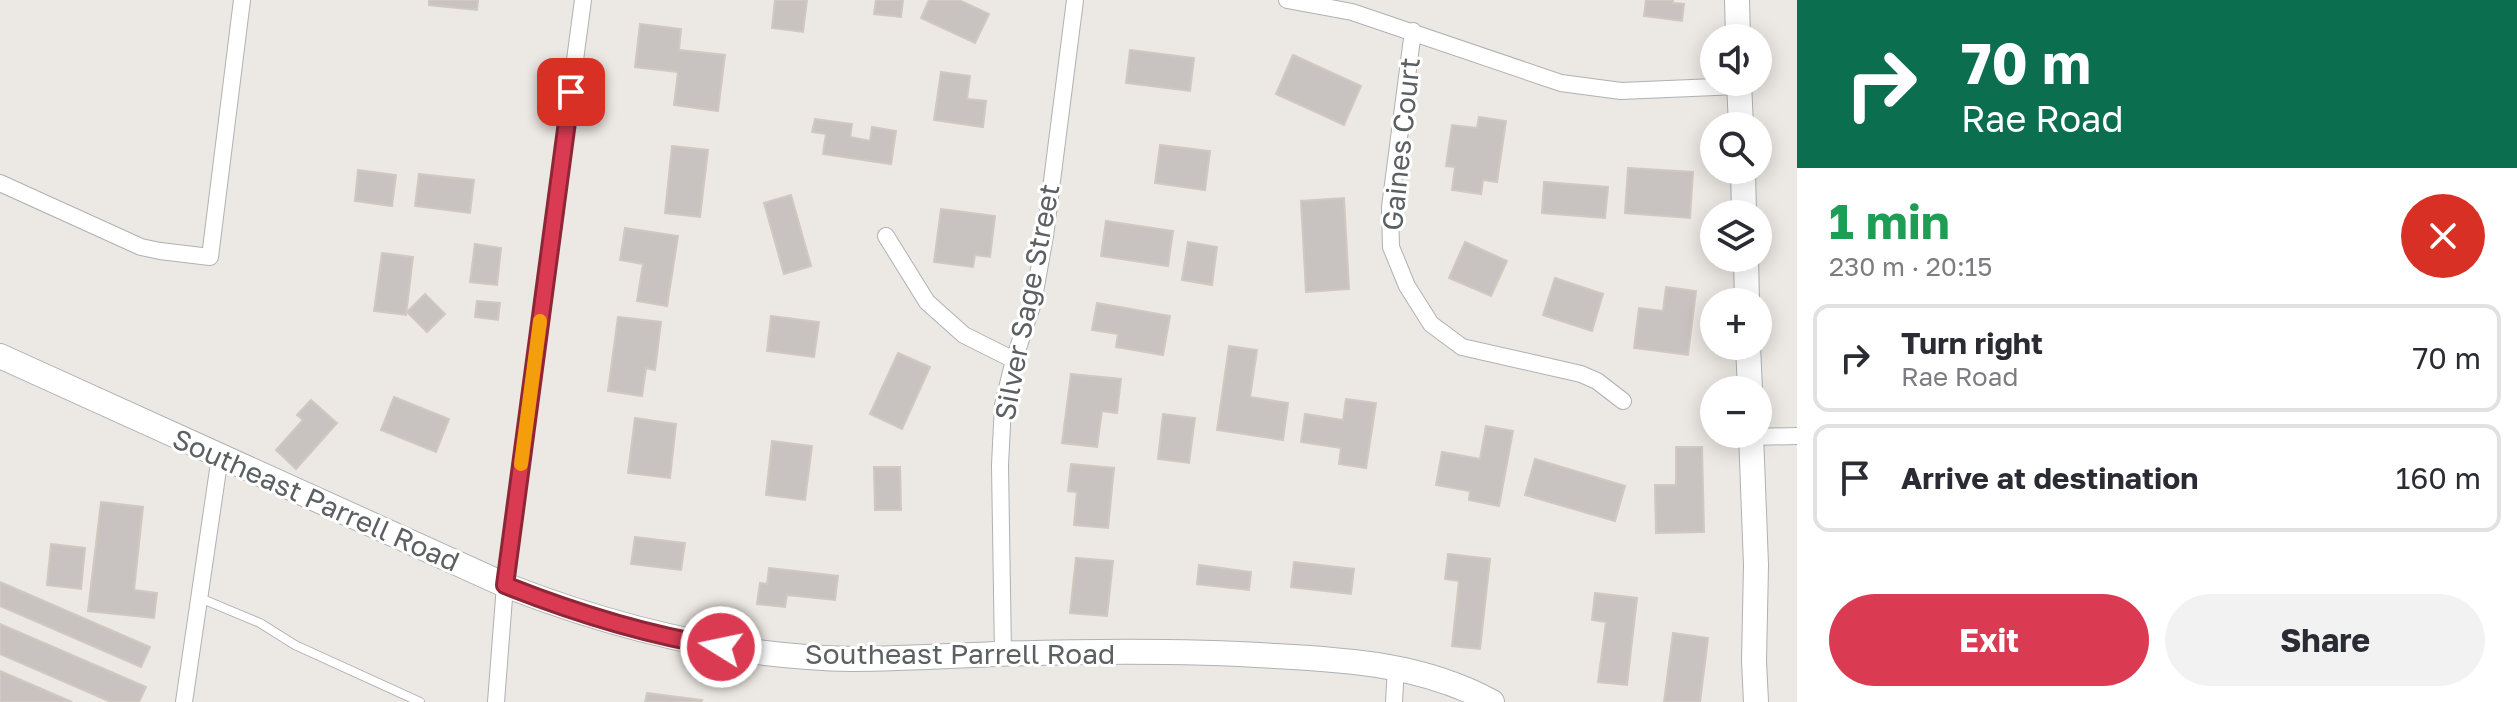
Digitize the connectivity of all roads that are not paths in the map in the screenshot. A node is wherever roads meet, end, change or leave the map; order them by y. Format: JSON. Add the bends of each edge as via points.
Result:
{"nodes":[{"id":1,"x":242,"y":0,"type":"edge"},
{"id":2,"x":583,"y":0,"type":"edge"},
{"id":3,"x":1075,"y":0,"type":"edge"},
{"id":4,"x":1287,"y":0,"type":"edge"},
{"id":5,"x":1737,"y":0,"type":"edge"},
{"id":6,"x":1738,"y":24,"type":"edge"},
{"id":7,"x":1413,"y":31,"type":"junction"},
{"id":8,"x":1700,"y":86,"type":"edge"},
{"id":9,"x":0,"y":183,"type":"edge"},
{"id":10,"x":886,"y":236,"type":"dead end"},
{"id":11,"x":0,"y":356,"type":"edge"},
{"id":12,"x":1014,"y":360,"type":"junction"},
{"id":13,"x":1623,"y":401,"type":"dead end"},
{"id":14,"x":1772,"y":435,"type":"edge"},
{"id":15,"x":1797,"y":436,"type":"edge"},
{"id":16,"x":1751,"y":448,"type":"edge"},
{"id":17,"x":220,"y":456,"type":"junction"},
{"id":18,"x":505,"y":585,"type":"junction"},
{"id":19,"x":199,"y":598,"type":"junction"},
{"id":20,"x":1003,"y":654,"type":"junction"},
{"id":21,"x":1754,"y":661,"type":"junction"},
{"id":22,"x":1396,"y":667,"type":"junction"},
{"id":23,"x":184,"y":702,"type":"edge"},
{"id":24,"x":420,"y":702,"type":"edge"},
{"id":25,"x":496,"y":702,"type":"edge"},
{"id":26,"x":1394,"y":702,"type":"edge"},
{"id":27,"x":1492,"y":702,"type":"edge"},
{"id":28,"x":1746,"y":702,"type":"edge"},
{"id":29,"x":1756,"y":702,"type":"edge"}],
"edges":[{"from":1,"to":9,"type":"street","via":[[210,257],[141,247]]},
{"from":2,"to":18,"type":"street"},
{"from":3,"to":12,"type":"street","name":"Silver Sage Street","via":[[1045,236],[1033,303]]},
{"from":4,"to":7,"type":"street"},
{"from":5,"to":6,"type":"street"},
{"from":7,"to":8,"type":"street","via":[[1561,83],[1621,91]]},
{"from":7,"to":13,"type":"street","name":"Gaines Court","via":[[1390,207],[1391,247],[1407,286],[1431,324],[1462,347],[1581,374]]},
{"from":10,"to":12,"type":"street","via":[[927,302],[964,335]]},
{"from":11,"to":17,"type":"street","name":"Southeast Parrell Road"},
{"from":12,"to":20,"type":"street","name":"Silver Sage Street","via":[[1003,405],[1000,465]]},
{"from":14,"to":15,"type":"street"},
{"from":16,"to":21,"type":"street"},
{"from":17,"to":18,"type":"street","name":"Southeast Parrell Road"},
{"from":17,"to":19,"type":"street"},
{"from":18,"to":20,"type":"street","name":"Southeast Parrell Road","via":[[665,637],[749,652],[851,659]]},
{"from":18,"to":25,"type":"street"},
{"from":19,"to":23,"type":"street"},
{"from":19,"to":24,"type":"lane"},
{"from":20,"to":22,"type":"street","name":"Southeast Parrell Road","via":[[1231,653]]},
{"from":21,"to":28,"type":"street"},
{"from":21,"to":29,"type":"street"},
{"from":22,"to":26,"type":"street"},
{"from":22,"to":27,"type":"street","name":"Southeast Parrell Road","via":[[1445,680]]}]}
